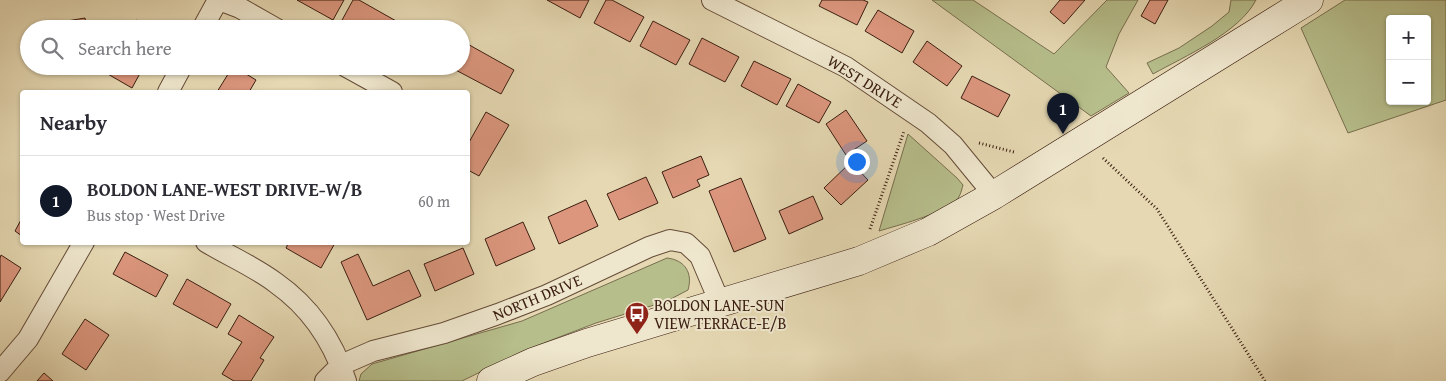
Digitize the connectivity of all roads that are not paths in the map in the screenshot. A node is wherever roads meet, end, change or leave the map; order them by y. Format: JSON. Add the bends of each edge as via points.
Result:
{"nodes":[{"id":1,"x":218,"y":0,"type":"edge"},
{"id":2,"x":712,"y":0,"type":"edge"},
{"id":3,"x":1309,"y":0,"type":"edge"},
{"id":4,"x":207,"y":20,"type":"edge"},
{"id":5,"x":261,"y":20,"type":"edge"},
{"id":6,"x":177,"y":75,"type":"edge"},
{"id":7,"x":361,"y":75,"type":"edge"},
{"id":8,"x":169,"y":90,"type":"edge"},
{"id":9,"x":388,"y":90,"type":"edge"},
{"id":10,"x":994,"y":194,"type":"junction"},
{"id":11,"x":82,"y":245,"type":"edge"},
{"id":12,"x":211,"y":245,"type":"edge"},
{"id":13,"x":720,"y":303,"type":"junction"},
{"id":14,"x":0,"y":372,"type":"edge"},
{"id":15,"x":343,"y":373,"type":"edge"},
{"id":16,"x":325,"y":381,"type":"edge"},
{"id":17,"x":491,"y":381,"type":"edge"}],
"edges":[{"from":1,"to":4,"type":"street"},
{"from":1,"to":5,"type":"street"},
{"from":2,"to":10,"type":"street","name":"WEST DRIVE","via":[[846,66],[928,123],[953,145]]},
{"from":3,"to":10,"type":"street"},
{"from":6,"to":8,"type":"street"},
{"from":7,"to":9,"type":"street"},
{"from":10,"to":13,"type":"street","via":[[928,232],[859,261]]},
{"from":11,"to":14,"type":"street","via":[[28,339]]},
{"from":12,"to":15,"type":"street","via":[[275,282],[302,303],[328,338]]},
{"from":13,"to":15,"type":"street","name":"NORTH DRIVE","via":[[700,256],[686,243],[670,240],[498,314],[444,333],[373,351]]},
{"from":13,"to":17,"type":"street","via":[[542,358]]},
{"from":15,"to":16,"type":"street","name":"NORTH DRIVE"}]}
